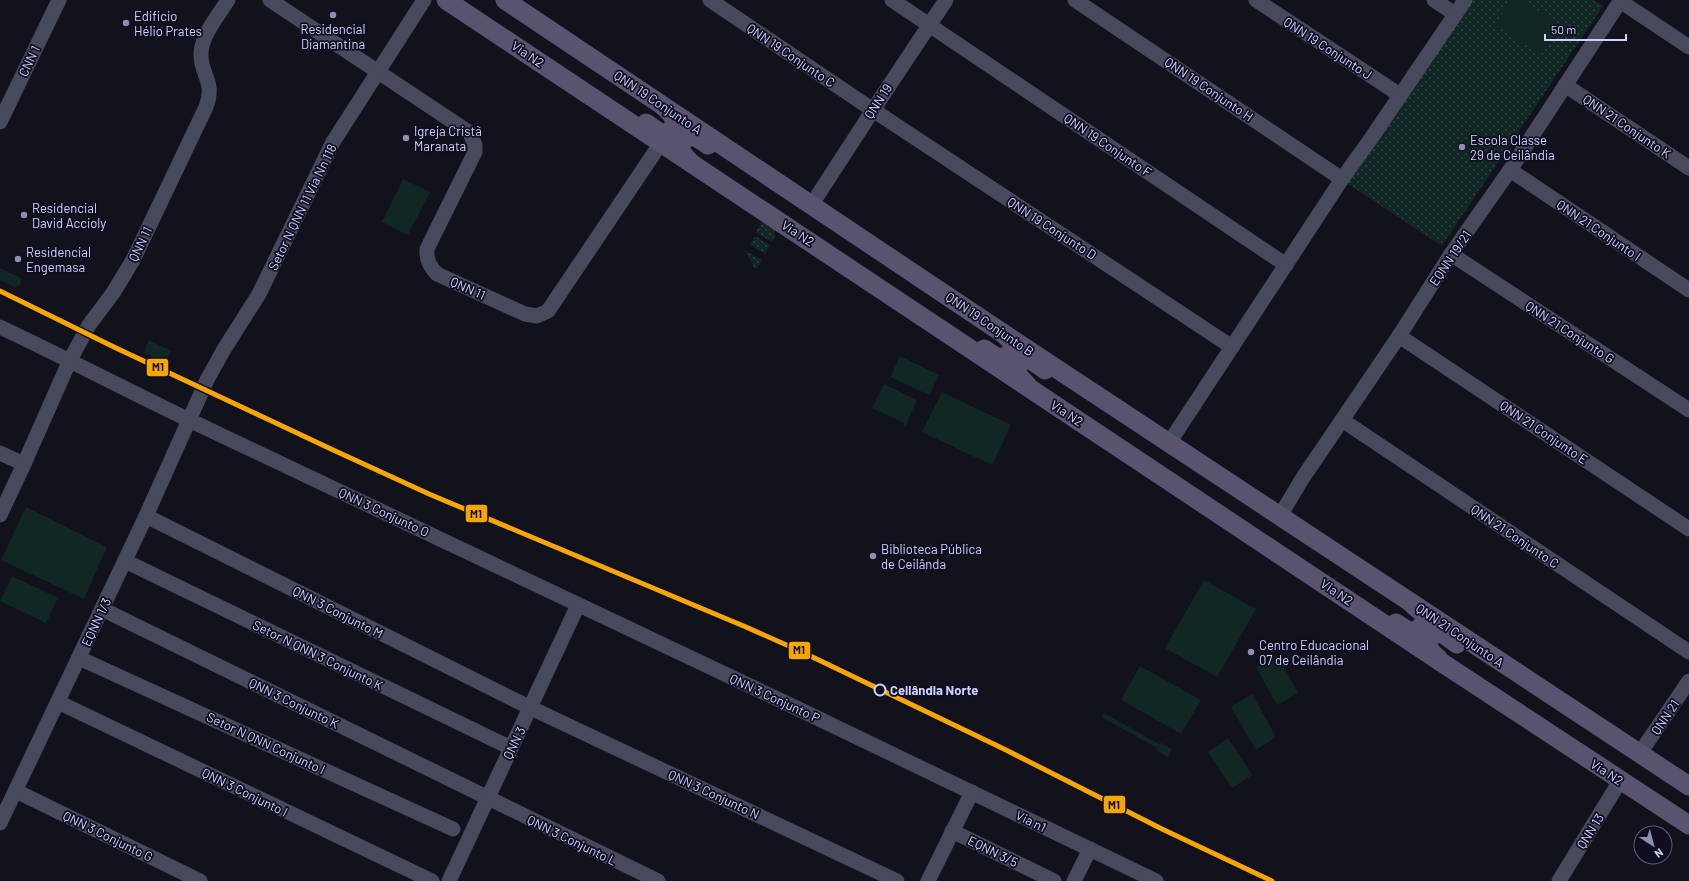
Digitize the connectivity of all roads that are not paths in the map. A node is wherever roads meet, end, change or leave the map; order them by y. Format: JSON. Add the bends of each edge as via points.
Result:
{"nodes":[{"id":1,"x":59,"y":0,"type":"edge"},
{"id":2,"x":228,"y":0,"type":"edge"},
{"id":3,"x":270,"y":0,"type":"edge"},
{"id":4,"x":424,"y":0,"type":"edge"},
{"id":5,"x":446,"y":0,"type":"edge"},
{"id":6,"x":505,"y":0,"type":"edge"},
{"id":7,"x":710,"y":0,"type":"edge"},
{"id":8,"x":892,"y":0,"type":"edge"},
{"id":9,"x":946,"y":0,"type":"edge"},
{"id":10,"x":1076,"y":0,"type":"edge"},
{"id":11,"x":1256,"y":0,"type":"edge"},
{"id":12,"x":1434,"y":0,"type":"edge"},
{"id":13,"x":1465,"y":0,"type":"edge"},
{"id":14,"x":1621,"y":1,"type":"edge"},
{"id":15,"x":1455,"y":14,"type":"junction"},
{"id":16,"x":929,"y":25,"type":"junction"},
{"id":17,"x":1689,"y":47,"type":"edge"},
{"id":18,"x":378,"y":71,"type":"junction"},
{"id":19,"x":1565,"y":85,"type":"junction"},
{"id":20,"x":1400,"y":95,"type":"junction"},
{"id":21,"x":663,"y":105,"type":"junction"},
{"id":22,"x":872,"y":110,"type":"junction"},
{"id":23,"x":0,"y":122,"type":"edge"},
{"id":24,"x":664,"y":138,"type":"junction"},
{"id":25,"x":693,"y":164,"type":"junction"},
{"id":26,"x":1689,"y":168,"type":"edge"},
{"id":27,"x":1510,"y":170,"type":"junction"},
{"id":28,"x":1342,"y":179,"type":"junction"},
{"id":29,"x":809,"y":202,"type":"junction"},
{"id":30,"x":1451,"y":254,"type":"junction"},
{"id":31,"x":1286,"y":265,"type":"junction"},
{"id":32,"x":1689,"y":290,"type":"edge"},
{"id":33,"x":885,"y":291,"type":"junction"},
{"id":34,"x":0,"y":327,"type":"edge"},
{"id":35,"x":998,"y":330,"type":"junction"},
{"id":36,"x":1399,"y":336,"type":"junction"},
{"id":37,"x":1232,"y":347,"type":"junction"},
{"id":38,"x":70,"y":360,"type":"junction"},
{"id":39,"x":1037,"y":394,"type":"junction"},
{"id":40,"x":1689,"y":410,"type":"edge"},
{"id":41,"x":189,"y":420,"type":"junction"},
{"id":42,"x":1342,"y":420,"type":"junction"},
{"id":43,"x":1154,"y":432,"type":"junction"},
{"id":44,"x":1169,"y":443,"type":"junction"},
{"id":45,"x":0,"y":453,"type":"edge"},
{"id":46,"x":24,"y":464,"type":"junction"},
{"id":47,"x":0,"y":515,"type":"edge"},
{"id":48,"x":146,"y":516,"type":"junction"},
{"id":49,"x":1280,"y":516,"type":"junction"},
{"id":50,"x":1689,"y":529,"type":"edge"},
{"id":51,"x":125,"y":561,"type":"junction"},
{"id":52,"x":1303,"y":569,"type":"junction"},
{"id":53,"x":1412,"y":604,"type":"junction"},
{"id":54,"x":578,"y":605,"type":"junction"},
{"id":55,"x":102,"y":609,"type":"junction"},
{"id":56,"x":1689,"y":652,"type":"edge"},
{"id":57,"x":79,"y":658,"type":"junction"},
{"id":58,"x":1447,"y":666,"type":"junction"},
{"id":59,"x":1689,"y":681,"type":"edge"},
{"id":60,"x":58,"y":702,"type":"junction"},
{"id":61,"x":1561,"y":702,"type":"junction"},
{"id":62,"x":531,"y":708,"type":"junction"},
{"id":63,"x":511,"y":748,"type":"junction"},
{"id":64,"x":1640,"y":754,"type":"junction"},
{"id":65,"x":1620,"y":781,"type":"junction"},
{"id":66,"x":1689,"y":786,"type":"edge"},
{"id":67,"x":16,"y":791,"type":"junction"},
{"id":68,"x":972,"y":792,"type":"junction"},
{"id":69,"x":486,"y":798,"type":"junction"},
{"id":70,"x":0,"y":823,"type":"edge"},
{"id":71,"x":1689,"y":824,"type":"edge"},
{"id":72,"x":454,"y":829,"type":"dead end"},
{"id":73,"x":952,"y":831,"type":"junction"},
{"id":74,"x":1090,"y":849,"type":"junction"},
{"id":75,"x":200,"y":881,"type":"edge"},
{"id":76,"x":432,"y":881,"type":"edge"},
{"id":77,"x":449,"y":881,"type":"edge"},
{"id":78,"x":658,"y":881,"type":"edge"},
{"id":79,"x":897,"y":881,"type":"edge"},
{"id":80,"x":928,"y":881,"type":"edge"},
{"id":81,"x":1054,"y":881,"type":"edge"},
{"id":82,"x":1074,"y":881,"type":"edge"},
{"id":83,"x":1156,"y":881,"type":"edge"},
{"id":84,"x":1559,"y":881,"type":"edge"}],
"edges":[{"from":1,"to":23,"type":"street","name":"CNN 1"},
{"from":2,"to":38,"type":"street","name":"QNN 11","via":[[205,37],[201,51],[202,65],[210,86],[210,98],[133,260],[113,294],[89,325]]},
{"from":3,"to":18,"type":"street"},
{"from":4,"to":18,"type":"street","name":"Setor N QNN 11 Via Nn 118"},
{"from":5,"to":24,"type":"main road","name":"Via N2","via":[[533,57],[595,89],[662,134]]},
{"from":6,"to":21,"type":"main road","name":"QNN 19 Conjunto A"},
{"from":7,"to":22,"type":"street","name":"QNN 19 Conjunto C"},
{"from":8,"to":16,"type":"street","name":"QNN 19 Conjunto F"},
{"from":9,"to":16,"type":"street","name":"QNN 19"},
{"from":10,"to":28,"type":"street","name":"QNN 19 Conjunto H"},
{"from":11,"to":20,"type":"street","name":"QNN 19 Conjunto J"},
{"from":12,"to":15,"type":"street"},
{"from":13,"to":15,"type":"street"},
{"from":14,"to":17,"type":"street"},
{"from":14,"to":19,"type":"street","name":"EQNN 19/21"},
{"from":15,"to":20,"type":"street"},
{"from":16,"to":22,"type":"street","name":"QNN 19"},
{"from":16,"to":31,"type":"street","name":"QNN 19 Conjunto F"},
{"from":18,"to":24,"type":"street","name":"QNN 11","via":[[466,129],[475,145],[475,152],[427,249],[430,266],[437,274],[531,315],[548,312]]},
{"from":18,"to":41,"type":"street","name":"Setor N QNN 11 Via Nn 118","via":[[333,142],[260,294],[223,351]]},
{"from":19,"to":26,"type":"street","name":"QNN 21 Conjunto K"},
{"from":19,"to":27,"type":"street","name":"EQNN 19/21"},
{"from":20,"to":28,"type":"street"},
{"from":21,"to":24,"type":"main road","via":[[675,121]]},
{"from":21,"to":29,"type":"main road","name":"QNN 19 Conjunto A"},
{"from":22,"to":29,"type":"street","name":"QNN 19"},
{"from":22,"to":37,"type":"street","name":"QNN 19 Conjunto D"},
{"from":24,"to":25,"type":"main road","name":"Via N2"},
{"from":25,"to":29,"type":"main road","via":[[680,151],[682,141],[693,135],[762,181]]},
{"from":25,"to":33,"type":"main road","name":"Via N2"},
{"from":27,"to":30,"type":"street","name":"EQNN 19/21"},
{"from":27,"to":32,"type":"street","name":"QNN 21 Conjunto I"},
{"from":28,"to":31,"type":"street"},
{"from":29,"to":35,"type":"main road","name":"QNN 19 Conjunto B"},
{"from":30,"to":36,"type":"street","name":"EQNN 19/21"},
{"from":30,"to":40,"type":"street","name":"QNN 21 Conjunto G"},
{"from":31,"to":37,"type":"street"},
{"from":33,"to":35,"type":"main road","via":[[934,314],[1000,359],[1010,354],[1013,346],[1012,342]]},
{"from":33,"to":39,"type":"main road","name":"Via N2"},
{"from":34,"to":38,"type":"street"},
{"from":35,"to":43,"type":"main road","name":"QNN 19 Conjunto B"},
{"from":36,"to":42,"type":"street","name":"EQNN 19/21"},
{"from":36,"to":50,"type":"street","name":"QNN 21 Conjunto E"},
{"from":37,"to":44,"type":"street"},
{"from":38,"to":41,"type":"street"},
{"from":38,"to":46,"type":"street"},
{"from":39,"to":43,"type":"main road","via":[[1017,374],[1017,367],[1023,360],[1031,360],[1093,401]]},
{"from":39,"to":52,"type":"main road","name":"Via N2"},
{"from":41,"to":48,"type":"street","name":"EQNN 1/3"},
{"from":41,"to":54,"type":"street","name":"QNN 3 Conjunto O"},
{"from":42,"to":49,"type":"street","name":"EQNN 19/21"},
{"from":42,"to":56,"type":"street","name":"QNN 21 Conjunto C"},
{"from":43,"to":44,"type":"main road","name":"QNN 19 Conjunto B"},
{"from":44,"to":49,"type":"main road"},
{"from":45,"to":46,"type":"street"},
{"from":46,"to":47,"type":"street"},
{"from":48,"to":51,"type":"street","name":"EQNN 1/3"},
{"from":48,"to":62,"type":"street","name":"QNN 3 Conjunto M"},
{"from":49,"to":53,"type":"main road","name":"QNN 21 Conjunto A"},
{"from":51,"to":55,"type":"street","name":"EQNN 1/3"},
{"from":51,"to":63,"type":"street","name":"Setor N QNN 3 Conjunto K"},
{"from":52,"to":53,"type":"main road","via":[[1361,599],[1410,632],[1416,631],[1425,620],[1425,615]]},
{"from":52,"to":58,"type":"main road","name":"Via N2"},
{"from":53,"to":61,"type":"main road","name":"QNN 21 Conjunto A"},
{"from":54,"to":62,"type":"street","name":"QNN 3"},
{"from":54,"to":68,"type":"street","name":"QNN 3 Conjunto P"},
{"from":55,"to":57,"type":"street","name":"EQNN 1/3"},
{"from":55,"to":69,"type":"street","name":"QNN 3 Conjunto K"},
{"from":57,"to":60,"type":"street","name":"EQNN 1/3"},
{"from":57,"to":72,"type":"street","name":"Setor N QNN Conjunto I"},
{"from":58,"to":61,"type":"main road","via":[[1429,650],[1430,639],[1438,633],[1511,680]]},
{"from":58,"to":65,"type":"main road","name":"Via N2"},
{"from":59,"to":64,"type":"street","name":"QNN 21"},
{"from":60,"to":67,"type":"street","name":"EQNN 1/3"},
{"from":60,"to":76,"type":"street","name":"QNN 3 Conjunto I"},
{"from":61,"to":64,"type":"main road","name":"QNN 21 Conjunto A"},
{"from":62,"to":63,"type":"street","name":"QNN 3"},
{"from":62,"to":79,"type":"street","name":"QNN 3 Conjunto N"},
{"from":63,"to":69,"type":"street","name":"QNN 3"},
{"from":64,"to":66,"type":"main road","name":"QNN 21 Conjunto A"},
{"from":65,"to":71,"type":"main road","name":"Via N2"},
{"from":65,"to":84,"type":"street","name":"QNN 13"},
{"from":67,"to":70,"type":"street","name":"EQNN 1/3"},
{"from":67,"to":75,"type":"street","name":"QNN 3 Conjunto G"},
{"from":68,"to":73,"type":"street","name":"EQNN 3/5"},
{"from":68,"to":74,"type":"street","name":"Via n1"},
{"from":69,"to":77,"type":"street","name":"QNN 3"},
{"from":69,"to":78,"type":"street","name":"QNN 3 Conjunto L"},
{"from":73,"to":80,"type":"street","name":"EQNN 3/5"},
{"from":73,"to":81,"type":"street","name":"EQNN 3/5"},
{"from":74,"to":82,"type":"street"},
{"from":74,"to":83,"type":"street","name":"Via n1"}]}
